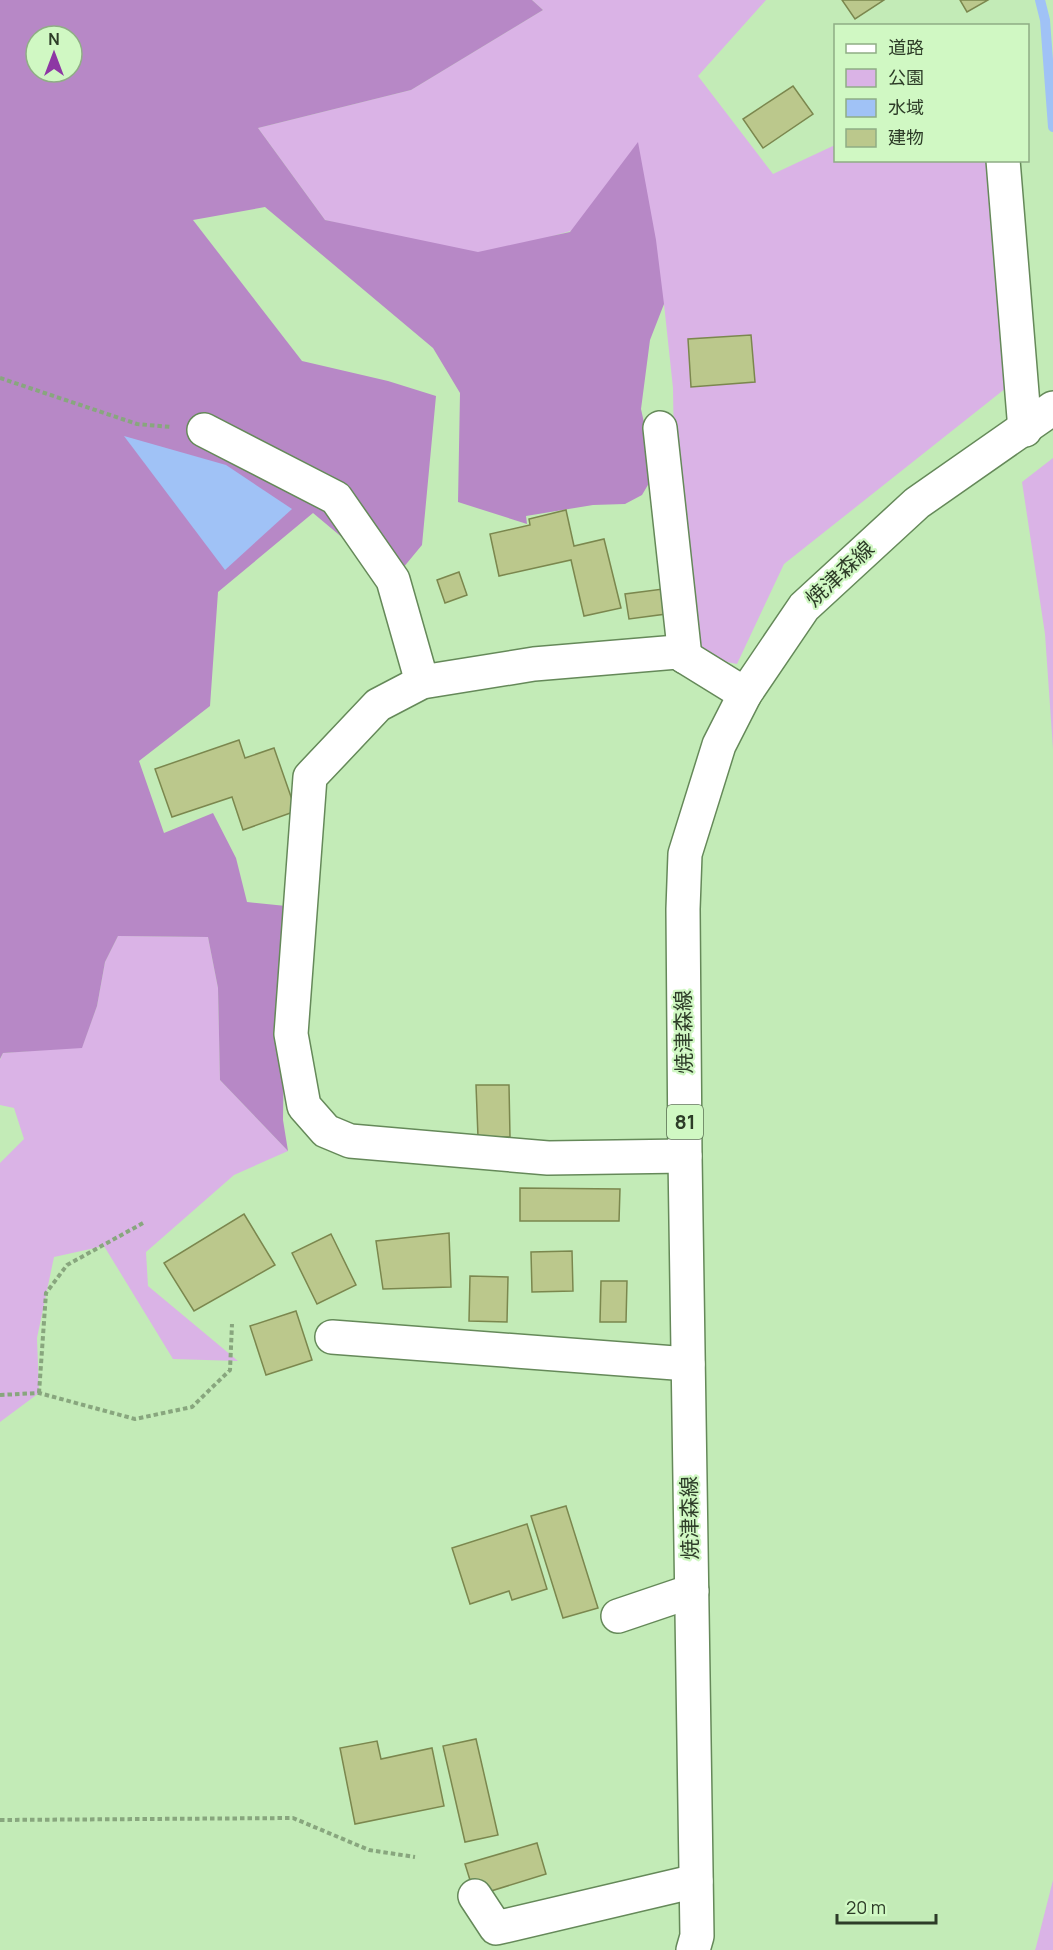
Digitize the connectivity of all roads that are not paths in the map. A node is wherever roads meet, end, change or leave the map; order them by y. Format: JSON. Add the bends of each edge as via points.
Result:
{"nodes":[{"id":1,"x":1003,"y":162,"type":"edge"},
{"id":2,"x":1053,"y":408,"type":"edge"},
{"id":3,"x":660,"y":428,"type":"dead end"},
{"id":4,"x":204,"y":430,"type":"road end"},
{"id":5,"x":1025,"y":430,"type":"junction"},
{"id":6,"x":685,"y":657,"type":"junction"},
{"id":7,"x":422,"y":682,"type":"junction"},
{"id":8,"x":745,"y":694,"type":"junction"},
{"id":9,"x":685,"y":1156,"type":"junction"},
{"id":10,"x":332,"y":1337,"type":"dead end"},
{"id":11,"x":688,"y":1364,"type":"junction"},
{"id":12,"x":692,"y":1591,"type":"junction"},
{"id":13,"x":618,"y":1616,"type":"dead end"},
{"id":14,"x":696,"y":1881,"type":"junction"},
{"id":15,"x":475,"y":1896,"type":"dead end"},
{"id":16,"x":693,"y":1950,"type":"edge"}],
"edges":[{"from":1,"to":5,"type":"street"},
{"from":2,"to":5,"type":"street","name":"焼津森線","number":"81"},
{"from":3,"to":6,"type":"street"},
{"from":4,"to":7,"type":"street","via":[[336,498],[393,580]]},
{"from":5,"to":8,"type":"street","name":"焼津森線","number":"81","via":[[917,503],[804,607]]},
{"from":6,"to":7,"type":"street","via":[[677,652],[534,664]]},
{"from":6,"to":8,"type":"street"},
{"from":7,"to":9,"type":"street","via":[[378,705],[310,777],[291,1034],[304,1106],[326,1131],[350,1142],[548,1158]]},
{"from":8,"to":9,"type":"street","name":"焼津森線","number":"81","via":[[719,745],[685,854]]},
{"from":9,"to":11,"type":"street","name":"焼津森線","number":"81"},
{"from":10,"to":11,"type":"street"},
{"from":11,"to":12,"type":"street","name":"焼津森線","number":"81"},
{"from":12,"to":13,"type":"street"},
{"from":12,"to":14,"type":"street","name":"焼津森線","number":"81"},
{"from":14,"to":15,"type":"street","via":[[496,1928]]},
{"from":14,"to":16,"type":"street","name":"焼津森線","number":"81","via":[[697,1936]]}]}
